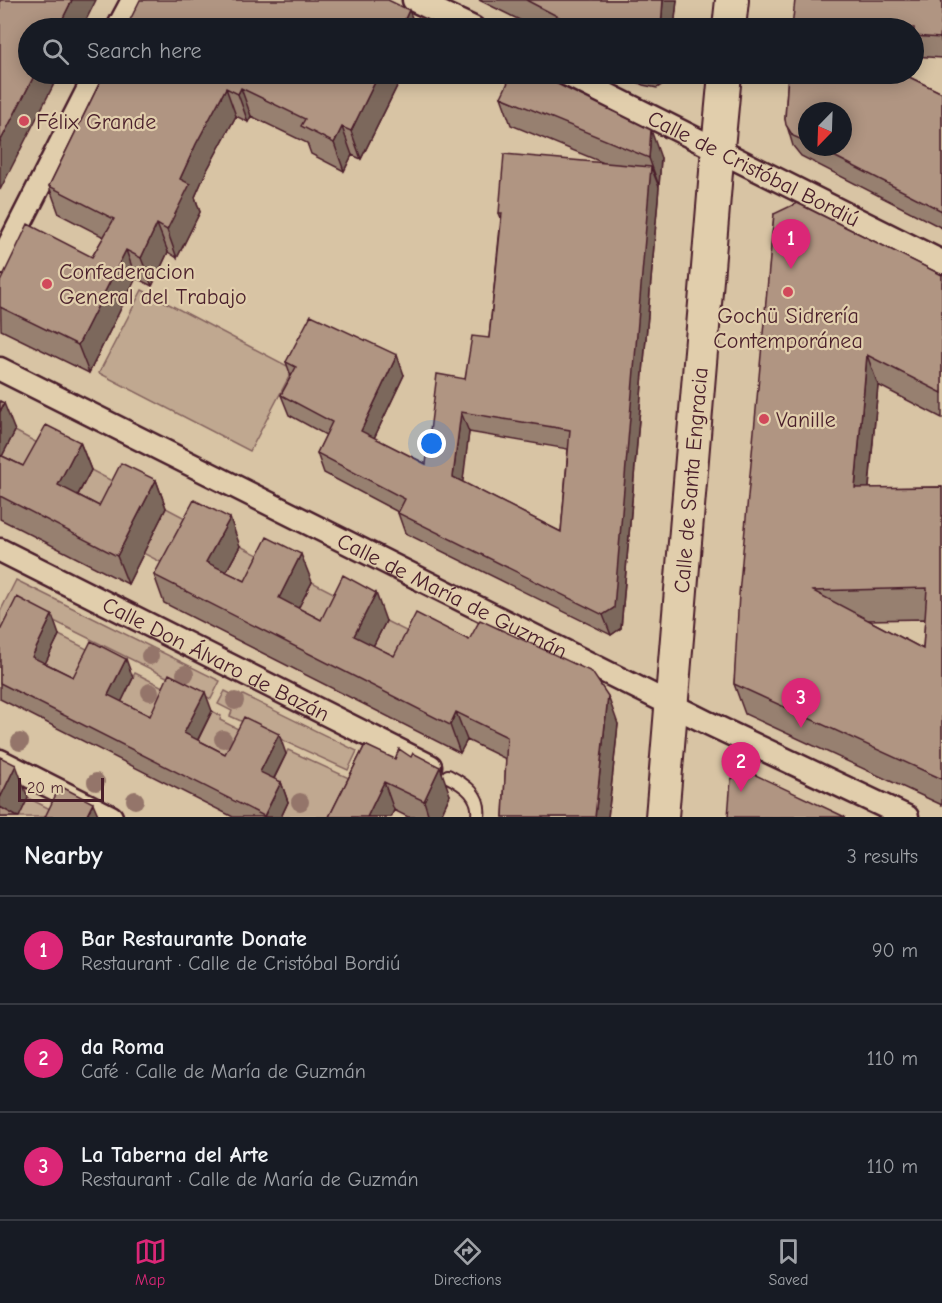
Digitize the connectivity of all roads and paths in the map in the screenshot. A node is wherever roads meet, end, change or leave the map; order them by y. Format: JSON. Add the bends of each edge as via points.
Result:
{"nodes":[{"id":1,"x":133,"y":0,"type":"edge"},
{"id":2,"x":414,"y":0,"type":"edge"},
{"id":3,"x":732,"y":0,"type":"edge"},
{"id":4,"x":123,"y":18,"type":"edge"},
{"id":5,"x":452,"y":18,"type":"edge"},
{"id":6,"x":730,"y":18,"type":"edge"},
{"id":7,"x":91,"y":84,"type":"edge"},
{"id":8,"x":587,"y":84,"type":"edge"},
{"id":9,"x":724,"y":84,"type":"edge"},
{"id":10,"x":718,"y":148,"type":"junction"},
{"id":11,"x":942,"y":262,"type":"edge"},
{"id":12,"x":0,"y":263,"type":"edge"},
{"id":13,"x":0,"y":369,"type":"edge"},
{"id":14,"x":0,"y":550,"type":"edge"},
{"id":15,"x":672,"y":704,"type":"junction"},
{"id":16,"x":0,"y":761,"type":"edge"},
{"id":17,"x":439,"y":771,"type":"joint"},
{"id":18,"x":111,"y":817,"type":"edge"},
{"id":19,"x":478,"y":817,"type":"edge"},
{"id":20,"x":662,"y":817,"type":"edge"},
{"id":21,"x":907,"y":817,"type":"edge"}],
"edges":[{"from":1,"to":4,"type":"street"},
{"from":2,"to":5,"type":"street"},
{"from":3,"to":6,"type":"main road"},
{"from":7,"to":12,"type":"street"},
{"from":8,"to":10,"type":"street","name":"Calle de Cristóbal Bordiú"},
{"from":9,"to":10,"type":"main road","name":"Calle de Santa Engracia"},
{"from":10,"to":11,"type":"street","name":"Calle de Cristóbal Bordiú"},
{"from":10,"to":15,"type":"main road","name":"Calle de Santa Engracia"},
{"from":13,"to":15,"type":"street","name":"Calle de María de Guzmán"},
{"from":14,"to":17,"type":"street","name":"Calle Don Álvaro de Bazán"},
{"from":15,"to":20,"type":"main road","name":"Calle de Santa Engracia"},
{"from":15,"to":21,"type":"street","name":"Calle de María de Guzmán"},
{"from":16,"to":18,"type":"street"},
{"from":17,"to":19,"type":"lane","via":[[472,792],[478,803]]}]}
